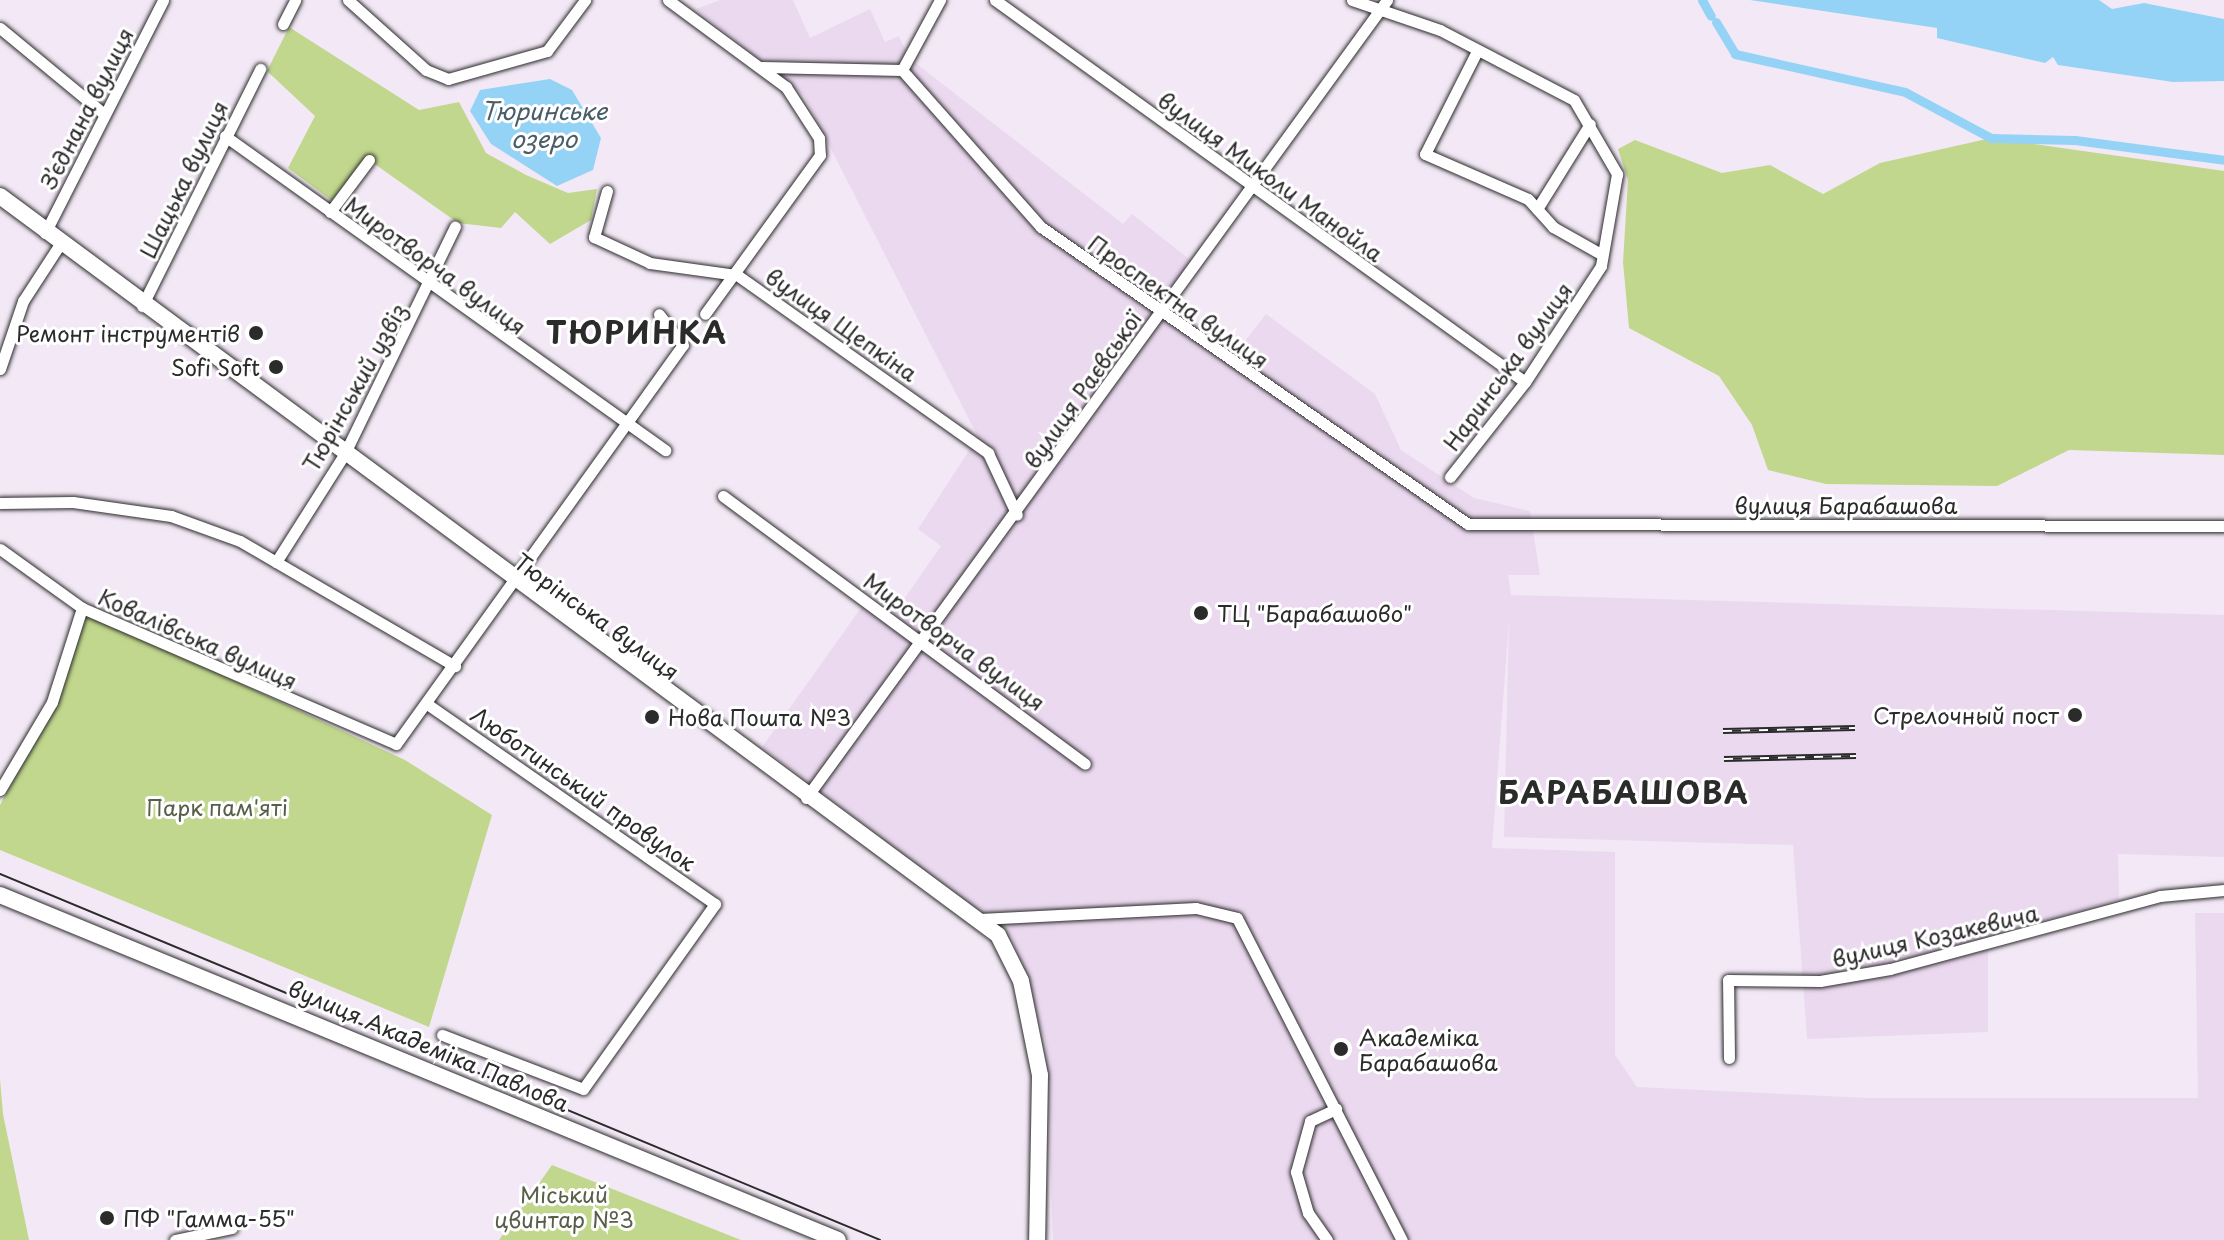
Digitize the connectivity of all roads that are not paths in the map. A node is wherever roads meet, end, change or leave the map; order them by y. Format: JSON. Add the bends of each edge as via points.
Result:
{"nodes":[{"id":1,"x":163,"y":0,"type":"edge"},
{"id":2,"x":295,"y":0,"type":"edge"},
{"id":3,"x":348,"y":0,"type":"edge"},
{"id":4,"x":585,"y":0,"type":"edge"},
{"id":5,"x":668,"y":0,"type":"edge"},
{"id":6,"x":940,"y":0,"type":"edge"},
{"id":7,"x":995,"y":0,"type":"edge"},
{"id":8,"x":1352,"y":0,"type":"edge"},
{"id":9,"x":1387,"y":0,"type":"edge"},
{"id":10,"x":1379,"y":13,"type":"junction"},
{"id":11,"x":283,"y":24,"type":"dead end"},
{"id":12,"x":0,"y":28,"type":"edge"},
{"id":13,"x":1476,"y":53,"type":"junction"},
{"id":14,"x":762,"y":67,"type":"junction"},
{"id":15,"x":260,"y":69,"type":"dead end"},
{"id":16,"x":902,"y":70,"type":"junction"},
{"id":17,"x":104,"y":114,"type":"junction"},
{"id":18,"x":1590,"y":124,"type":"junction"},
{"id":19,"x":225,"y":136,"type":"junction"},
{"id":20,"x":369,"y":160,"type":"dead end"},
{"id":21,"x":607,"y":191,"type":"dead end"},
{"id":22,"x":1255,"y":191,"type":"junction"},
{"id":23,"x":0,"y":196,"type":"edge"},
{"id":24,"x":1537,"y":209,"type":"junction"},
{"id":25,"x":330,"y":212,"type":"junction"},
{"id":26,"x":455,"y":226,"type":"dead end"},
{"id":27,"x":45,"y":233,"type":"junction"},
{"id":28,"x":60,"y":244,"type":"junction"},
{"id":29,"x":1601,"y":254,"type":"junction"},
{"id":30,"x":737,"y":275,"type":"junction"},
{"id":31,"x":432,"y":286,"type":"junction"},
{"id":32,"x":141,"y":307,"type":"junction"},
{"id":33,"x":659,"y":314,"type":"dead end"},
{"id":34,"x":705,"y":314,"type":"dead end"},
{"id":35,"x":1158,"y":314,"type":"junction"},
{"id":36,"x":0,"y":369,"type":"edge"},
{"id":37,"x":1525,"y":382,"type":"junction"},
{"id":38,"x":624,"y":426,"type":"junction"},
{"id":39,"x":665,"y":450,"type":"dead end"},
{"id":40,"x":344,"y":455,"type":"junction"},
{"id":41,"x":1450,"y":477,"type":"dead end"},
{"id":42,"x":723,"y":496,"type":"dead end"},
{"id":43,"x":0,"y":503,"type":"edge"},
{"id":44,"x":1017,"y":515,"type":"junction"},
{"id":45,"x":1468,"y":524,"type":"joint"},
{"id":46,"x":2224,"y":526,"type":"edge"},
{"id":47,"x":0,"y":549,"type":"edge"},
{"id":48,"x":276,"y":562,"type":"junction"},
{"id":49,"x":515,"y":583,"type":"junction"},
{"id":50,"x":82,"y":608,"type":"junction"},
{"id":51,"x":921,"y":641,"type":"junction"},
{"id":52,"x":455,"y":666,"type":"junction"},
{"id":53,"x":430,"y":706,"type":"junction"},
{"id":54,"x":1085,"y":764,"type":"dead end"},
{"id":55,"x":5,"y":769,"type":"edge"},
{"id":56,"x":0,"y":790,"type":"edge"},
{"id":57,"x":806,"y":798,"type":"junction"},
{"id":58,"x":2224,"y":890,"type":"edge"},
{"id":59,"x":0,"y":895,"type":"edge"},
{"id":60,"x":980,"y":919,"type":"junction"},
{"id":61,"x":442,"y":1035,"type":"dead end"},
{"id":62,"x":1729,"y":1058,"type":"dead end"},
{"id":63,"x":1336,"y":1109,"type":"junction"},
{"id":64,"x":232,"y":1228,"type":"dead end"},
{"id":65,"x":175,"y":1240,"type":"edge"},
{"id":66,"x":838,"y":1240,"type":"edge"},
{"id":67,"x":1037,"y":1240,"type":"edge"},
{"id":68,"x":1327,"y":1240,"type":"edge"},
{"id":69,"x":1402,"y":1240,"type":"edge"}],
"edges":[{"from":1,"to":17,"type":"street","name":"З’єднана вулиця"},
{"from":2,"to":11,"type":"street"},
{"from":3,"to":4,"type":"street","via":[[441,78],[547,51]]},
{"from":5,"to":14,"type":"street"},
{"from":6,"to":16,"type":"street"},
{"from":7,"to":22,"type":"street","name":"вулиця Миколи Манойла"},
{"from":8,"to":10,"type":"street"},
{"from":9,"to":10,"type":"street","name":"вулиця Раєвської"},
{"from":10,"to":13,"type":"street","via":[[1417,20]]},
{"from":10,"to":22,"type":"street","name":"вулиця Раєвської"},
{"from":12,"to":17,"type":"street"},
{"from":13,"to":18,"type":"street","name":"Наринська вулиця","via":[[1574,100]]},
{"from":13,"to":24,"type":"street","via":[[1425,154]]},
{"from":14,"to":16,"type":"street"},
{"from":14,"to":30,"type":"street","via":[[803,107],[820,155]]},
{"from":15,"to":19,"type":"street","name":"Шацька вулиця"},
{"from":16,"to":35,"type":"street","name":"Проспектна вулиця","via":[[1041,227]]},
{"from":17,"to":27,"type":"street","name":"З’єднана вулиця"},
{"from":18,"to":24,"type":"street"},
{"from":18,"to":29,"type":"street","name":"Наринська вулиця","via":[[1617,174]]},
{"from":19,"to":25,"type":"street","name":"Миротворча вулиця"},
{"from":19,"to":32,"type":"street","name":"Шацька вулиця"},
{"from":20,"to":25,"type":"street"},
{"from":21,"to":30,"type":"street","name":"вулиця Щепкіна","via":[[594,237],[650,263]]},
{"from":22,"to":35,"type":"street","name":"вулиця Раєвської"},
{"from":22,"to":37,"type":"street","name":"вулиця Миколи Манойла"},
{"from":23,"to":27,"type":"main road","name":"Тюрінська вулиця"},
{"from":24,"to":29,"type":"street","via":[[1553,227]]},
{"from":25,"to":31,"type":"street","name":"Миротворча вулиця"},
{"from":26,"to":31,"type":"street","name":"Тюрінський узвіз"},
{"from":27,"to":28,"type":"main road","name":"Тюрінська вулиця"},
{"from":28,"to":32,"type":"main road","name":"Тюрінська вулиця"},
{"from":28,"to":36,"type":"street","via":[[23,301]]},
{"from":29,"to":37,"type":"street","name":"Наринська вулиця","via":[[1593,281]]},
{"from":30,"to":34,"type":"street"},
{"from":30,"to":44,"type":"street","name":"вулиця Щепкіна","via":[[988,453]]},
{"from":31,"to":38,"type":"street","name":"Миротворча вулиця"},
{"from":31,"to":40,"type":"street","name":"Тюрінський узвіз"},
{"from":32,"to":40,"type":"main road","name":"Тюрінська вулиця"},
{"from":33,"to":38,"type":"street","via":[[683,345]]},
{"from":35,"to":44,"type":"street","name":"вулиця Раєвської"},
{"from":35,"to":45,"type":"street","name":"Проспектна вулиця"},
{"from":37,"to":41,"type":"street","name":"Наринська вулиця"},
{"from":38,"to":39,"type":"street","name":"Миротворча вулиця"},
{"from":38,"to":49,"type":"street"},
{"from":40,"to":48,"type":"street","name":"Тюрінський узвіз"},
{"from":40,"to":49,"type":"main road","name":"Тюрінська вулиця"},
{"from":42,"to":51,"type":"street","name":"Миротворча вулиця"},
{"from":43,"to":48,"type":"street","via":[[73,502],[171,516]]},
{"from":44,"to":51,"type":"street","name":"вулиця Раєвської"},
{"from":45,"to":46,"type":"street","name":"вулиця Барабашова"},
{"from":47,"to":50,"type":"street","name":"Ковалівська вулиця"},
{"from":48,"to":52,"type":"street"},
{"from":49,"to":52,"type":"street"},
{"from":49,"to":57,"type":"main road","name":"Тюрінська вулиця"},
{"from":50,"to":53,"type":"street","name":"Ковалівська вулиця","via":[[391,745]]},
{"from":50,"to":55,"type":"street","via":[[52,702]]},
{"from":51,"to":54,"type":"street","name":"Миротворча вулиця"},
{"from":51,"to":57,"type":"street","name":"вулиця Раєвської"},
{"from":52,"to":53,"type":"street"},
{"from":53,"to":61,"type":"street","name":"Люботинський провулок","via":[[715,904],[583,1089]]},
{"from":55,"to":56,"type":"street"},
{"from":57,"to":60,"type":"main road","name":"Тюрінська вулиця"},
{"from":58,"to":62,"type":"street","name":"вулиця Козакевича","via":[[2160,896],[1890,969],[1820,981],[1728,980]]},
{"from":59,"to":66,"type":"main road","name":"вулиця Академіка Павлова"},
{"from":60,"to":63,"type":"street","via":[[1196,908],[1237,918]]},
{"from":60,"to":67,"type":"main road","name":"Тюрінська вулиця","via":[[1009,949],[1031,1018],[1041,1094]]},
{"from":63,"to":68,"type":"street","via":[[1310,1121],[1296,1166],[1298,1191]]},
{"from":63,"to":69,"type":"street"},
{"from":64,"to":65,"type":"street"}]}
